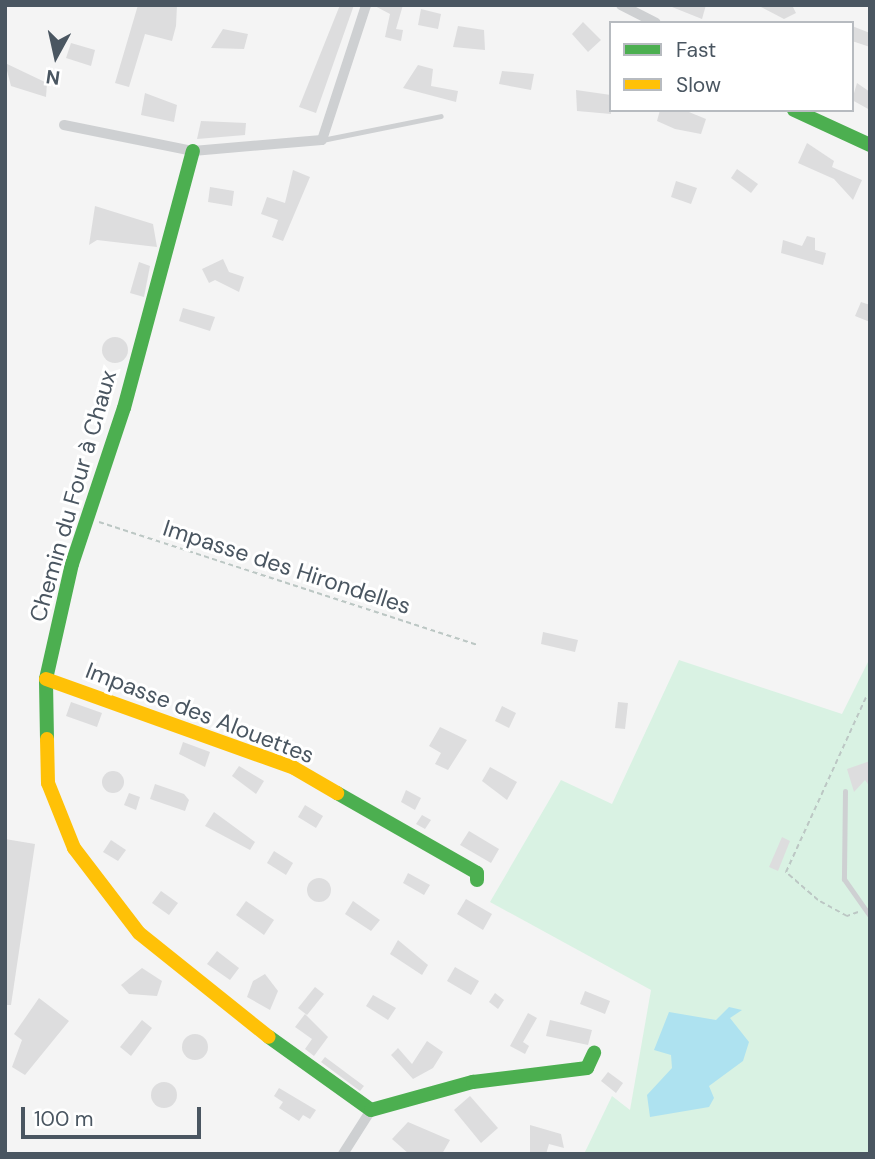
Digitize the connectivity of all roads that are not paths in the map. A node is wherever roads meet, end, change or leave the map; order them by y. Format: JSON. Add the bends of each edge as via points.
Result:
{"nodes":[{"id":1,"x":366,"y":5,"type":"edge"},
{"id":2,"x":621,"y":5,"type":"edge"},
{"id":3,"x":652,"y":21,"type":"edge"},
{"id":4,"x":798,"y":112,"type":"edge"},
{"id":5,"x":441,"y":116,"type":"dead end"},
{"id":6,"x":64,"y":125,"type":"dead end"},
{"id":7,"x":322,"y":140,"type":"junction"},
{"id":8,"x":870,"y":145,"type":"edge"},
{"id":9,"x":193,"y":151,"type":"junction"},
{"id":10,"x":46,"y":679,"type":"junction"},
{"id":11,"x":845,"y":791,"type":"dead end"},
{"id":12,"x":477,"y":880,"type":"dead end"},
{"id":13,"x":870,"y":916,"type":"edge"},
{"id":14,"x":594,"y":1053,"type":"dead end"},
{"id":15,"x":371,"y":1110,"type":"junction"},
{"id":16,"x":343,"y":1154,"type":"edge"}],
"edges":[{"from":1,"to":7,"type":"street"},
{"from":2,"to":3,"type":"street"},
{"from":4,"to":8,"type":"street"},
{"from":5,"to":7,"type":"lane"},
{"from":6,"to":9,"type":"street"},
{"from":7,"to":9,"type":"street"},
{"from":9,"to":10,"type":"street","name":"Chemin du Four à Chaux","via":[[87,518]]},
{"from":10,"to":12,"type":"street","name":"Impasse des Alouettes","via":[[294,768],[477,873]]},
{"from":10,"to":15,"type":"street","name":"Chemin du Four à Chaux","via":[[48,783],[93,878],[139,933],[204,991]]},
{"from":11,"to":13,"type":"lane","via":[[844,879]]},
{"from":14,"to":15,"type":"street","via":[[587,1068],[473,1082]]},
{"from":15,"to":16,"type":"street"}]}
